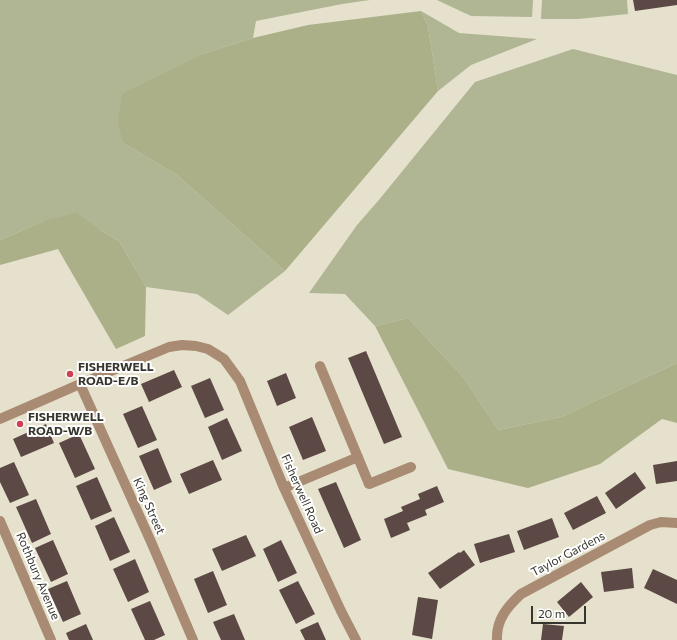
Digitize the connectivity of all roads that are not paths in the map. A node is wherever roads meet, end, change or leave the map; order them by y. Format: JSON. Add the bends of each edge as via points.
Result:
{"nodes":[{"id":1,"x":320,"y":366,"type":"dead end"},
{"id":2,"x":80,"y":384,"type":"junction"},
{"id":3,"x":0,"y":419,"type":"edge"},
{"id":4,"x":358,"y":457,"type":"junction"},
{"id":5,"x":411,"y":467,"type":"dead end"},
{"id":6,"x":284,"y":488,"type":"junction"},
{"id":7,"x":0,"y":521,"type":"edge"},
{"id":8,"x":677,"y":523,"type":"edge"},
{"id":9,"x":52,"y":640,"type":"edge"},
{"id":10,"x":193,"y":640,"type":"edge"},
{"id":11,"x":356,"y":640,"type":"edge"},
{"id":12,"x":497,"y":640,"type":"edge"}],
"edges":[{"from":1,"to":4,"type":"street"},
{"from":2,"to":3,"type":"street"},
{"from":2,"to":6,"type":"street","name":"Fisherwell Road","via":[[169,347],[182,345],[208,349],[224,359],[240,381]]},
{"from":2,"to":10,"type":"street","name":"King Street"},
{"from":4,"to":5,"type":"street","via":[[370,484]]},
{"from":4,"to":6,"type":"street"},
{"from":6,"to":11,"type":"street","name":"Fisherwell Road"},
{"from":7,"to":9,"type":"street","name":"Rothbury Avenue"},
{"from":8,"to":12,"type":"street","name":"Taylor Gardens","via":[[661,522],[650,525],[521,594],[509,605],[500,619]]}]}
